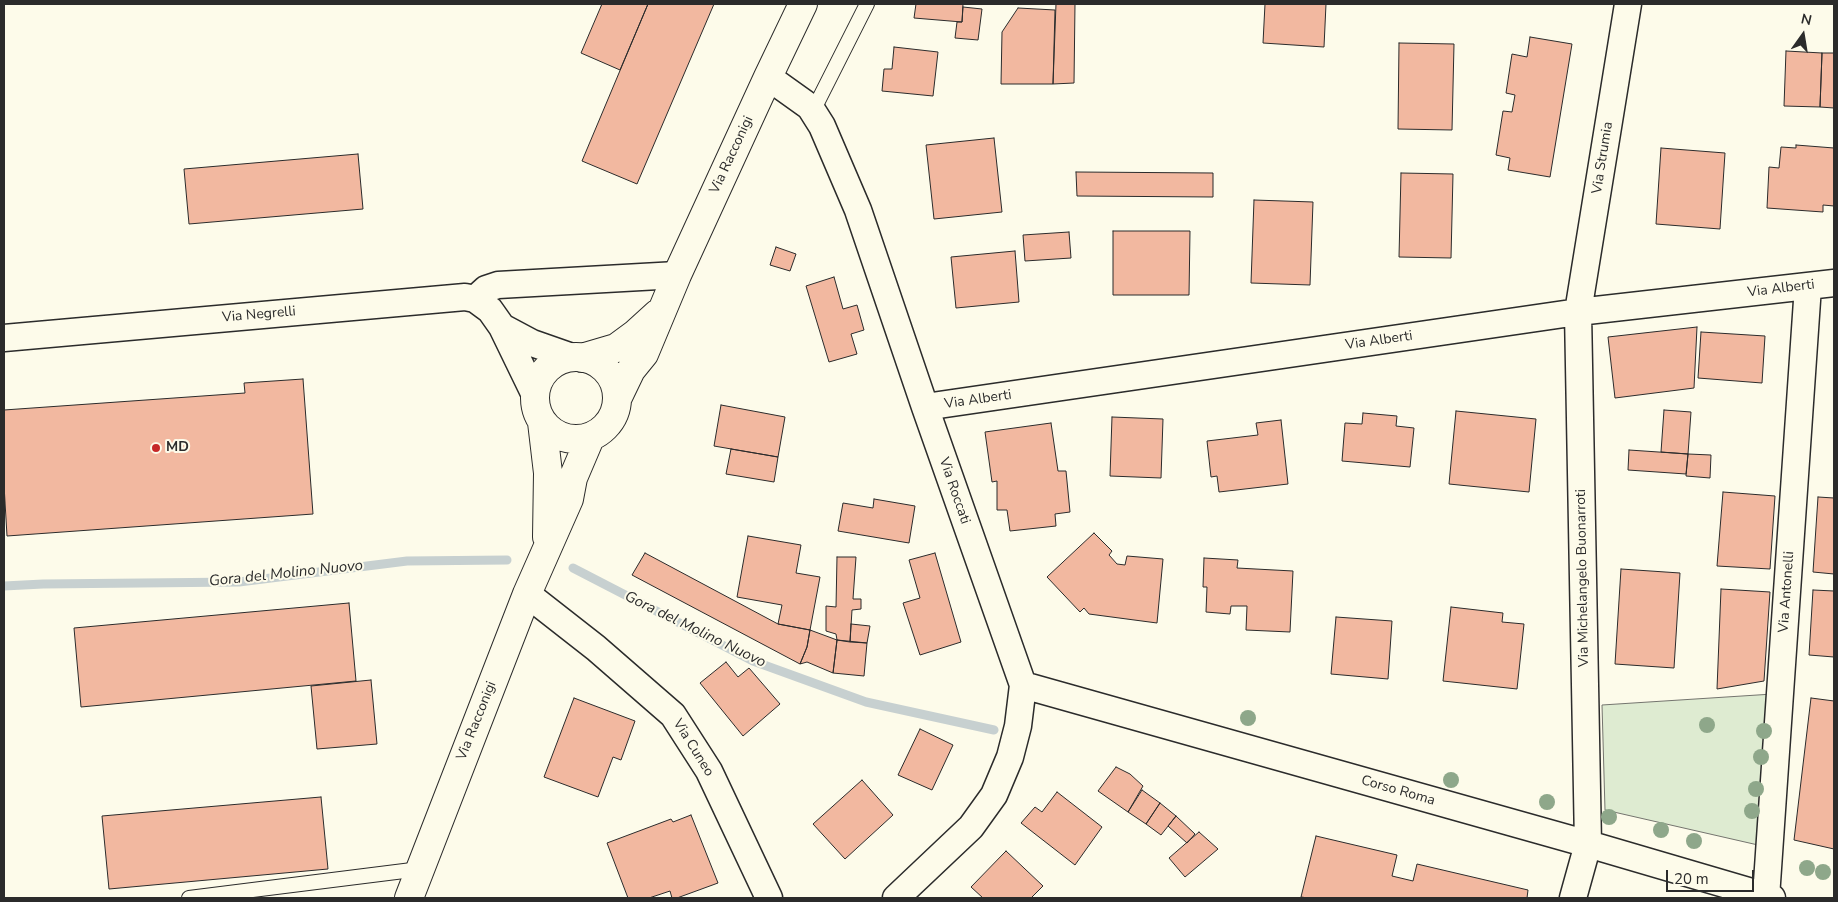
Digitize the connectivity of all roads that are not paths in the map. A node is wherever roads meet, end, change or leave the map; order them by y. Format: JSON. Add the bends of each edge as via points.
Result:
{"nodes":[{"id":1,"x":803,"y":4,"type":"edge"},
{"id":2,"x":867,"y":4,"type":"edge"},
{"id":3,"x":1628,"y":4,"type":"edge"},
{"id":4,"x":768,"y":77,"type":"junction"},
{"id":5,"x":813,"y":112,"type":"junction"},
{"id":6,"x":677,"y":275,"type":"junction"},
{"id":7,"x":1834,"y":283,"type":"edge"},
{"id":8,"x":1808,"y":286,"type":"junction"},
{"id":9,"x":475,"y":300,"type":"junction"},
{"id":10,"x":663,"y":307,"type":"junction"},
{"id":11,"x":1578,"y":312,"type":"junction"},
{"id":12,"x":502,"y":327,"type":"junction"},
{"id":13,"x":4,"y":338,"type":"edge"},
{"id":14,"x":577,"y":357,"type":"junction"},
{"id":15,"x":535,"y":395,"type":"junction"},
{"id":16,"x":618,"y":397,"type":"junction"},
{"id":17,"x":925,"y":407,"type":"junction"},
{"id":18,"x":542,"y":422,"type":"junction"},
{"id":19,"x":590,"y":438,"type":"junction"},
{"id":20,"x":547,"y":546,"type":"junction"},
{"id":21,"x":527,"y":594,"type":"junction"},
{"id":22,"x":1023,"y":685,"type":"junction"},
{"id":23,"x":1588,"y":844,"type":"junction"},
{"id":24,"x":420,"y":869,"type":"junction"},
{"id":25,"x":1769,"y":897,"type":"edge"},
{"id":26,"x":188,"y":898,"type":"edge"},
{"id":27,"x":409,"y":898,"type":"edge"},
{"id":28,"x":769,"y":898,"type":"edge"},
{"id":29,"x":896,"y":898,"type":"edge"},
{"id":30,"x":1573,"y":898,"type":"edge"}],
"edges":[{"from":1,"to":4,"type":"main road","name":"Via Racconigi"},
{"from":2,"to":5,"type":"lane"},
{"from":3,"to":11,"type":"street","name":"Via Strumia"},
{"from":4,"to":5,"type":"street","name":"Via Roccati"},
{"from":4,"to":6,"type":"main road","name":"Via Racconigi"},
{"from":5,"to":17,"type":"street","name":"Via Roccati","via":[[858,210]]},
{"from":6,"to":9,"type":"street","via":[[498,285],[486,289]]},
{"from":6,"to":10,"type":"main road","name":"Via Racconigi"},
{"from":7,"to":8,"type":"street","name":"Via Alberti"},
{"from":8,"to":11,"type":"street","name":"Via Alberti"},
{"from":8,"to":25,"type":"street","name":"Via Antonelli"},
{"from":9,"to":12,"type":"street","via":[[490,310]]},
{"from":9,"to":13,"type":"street","name":"Via Negrelli","via":[[452,297]]},
{"from":10,"to":14,"type":"main road","name":"Via Racconigi","via":[[616,348]]},
{"from":10,"to":16,"type":"main road","name":"Via Racconigi","via":[[644,354],[631,370]]},
{"from":11,"to":17,"type":"street","name":"Via Alberti"},
{"from":11,"to":23,"type":"street","name":"Via Michelangelo Buonarroti"},
{"from":12,"to":14,"type":"street","via":[[532,343]]},
{"from":12,"to":15,"type":"street"},
{"from":14,"to":15,"type":"main road","via":[[558,361],[547,369],[538,381]]},
{"from":14,"to":16,"type":"main road","via":[[599,363],[609,372],[616,384]]},
{"from":15,"to":18,"type":"main road","via":[[536,409]]},
{"from":16,"to":19,"type":"main road","via":[[611,422]]},
{"from":17,"to":22,"type":"street","name":"Via Roccati"},
{"from":18,"to":19,"type":"main road","via":[[564,438]]},
{"from":18,"to":20,"type":"main road","name":"Via Racconigi","via":[[548,473]]},
{"from":19,"to":20,"type":"main road","name":"Via Racconigi","via":[[573,478],[569,499]]},
{"from":20,"to":21,"type":"main road","name":"Via Racconigi"},
{"from":21,"to":24,"type":"main road","name":"Via Racconigi"},
{"from":21,"to":28,"type":"street","name":"Via Cuneo","via":[[673,715],[709,771]]},
{"from":22,"to":23,"type":"street","name":"Corso Roma"},
{"from":22,"to":29,"type":"street","name":"Via Roccati","via":[[1010,757],[994,795],[971,827]]},
{"from":23,"to":25,"type":"street","name":"Corso Roma"},
{"from":23,"to":30,"type":"street","name":"Via Michelangelo Buonarroti"},
{"from":24,"to":26,"type":"lane"},
{"from":24,"to":27,"type":"main road","name":"Via Racconigi"}]}
